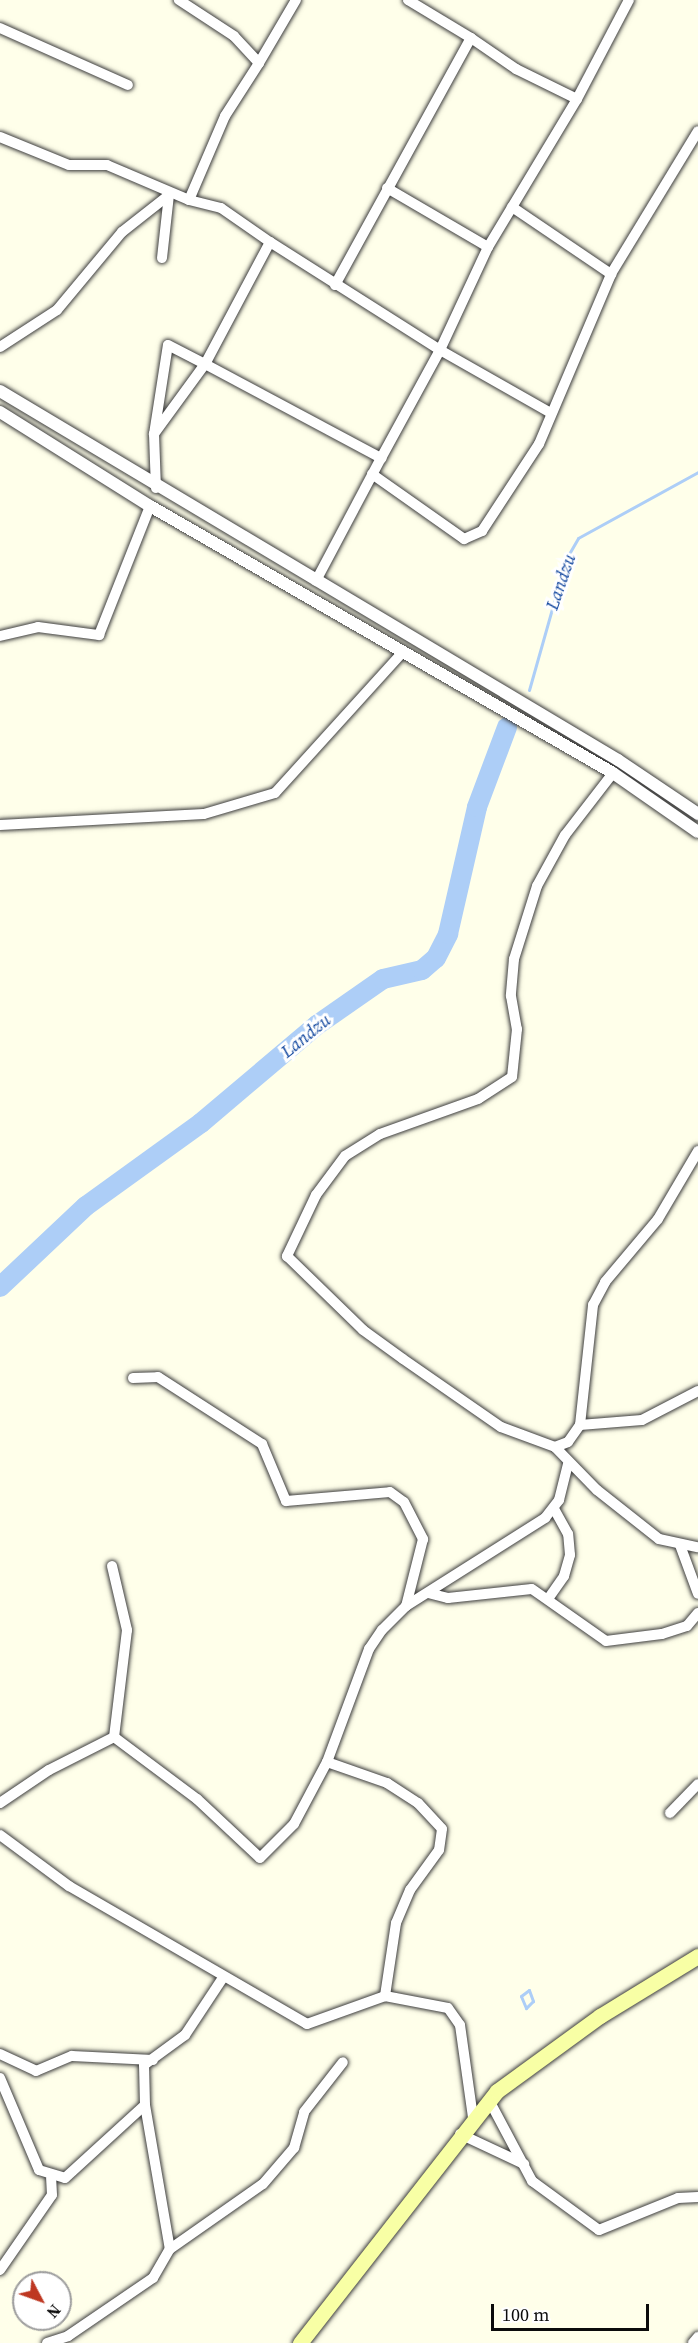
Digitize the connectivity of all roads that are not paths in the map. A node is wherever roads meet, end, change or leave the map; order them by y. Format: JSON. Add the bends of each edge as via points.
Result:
{"nodes":[{"id":1,"x":179,"y":0,"type":"edge"},
{"id":2,"x":296,"y":0,"type":"edge"},
{"id":3,"x":408,"y":0,"type":"edge"},
{"id":4,"x":629,"y":0,"type":"edge"},
{"id":5,"x":0,"y":28,"type":"edge"},
{"id":6,"x":471,"y":38,"type":"junction"},
{"id":7,"x":259,"y":63,"type":"junction"},
{"id":8,"x":128,"y":85,"type":"dead end"},
{"id":9,"x":577,"y":99,"type":"junction"},
{"id":10,"x":698,"y":131,"type":"edge"},
{"id":11,"x":0,"y":137,"type":"edge"},
{"id":12,"x":387,"y":188,"type":"junction"},
{"id":13,"x":169,"y":195,"type":"junction"},
{"id":14,"x":189,"y":200,"type":"junction"},
{"id":15,"x":512,"y":207,"type":"junction"},
{"id":16,"x":270,"y":242,"type":"junction"},
{"id":17,"x":488,"y":247,"type":"junction"},
{"id":18,"x":162,"y":258,"type":"dead end"},
{"id":19,"x":611,"y":274,"type":"junction"},
{"id":20,"x":335,"y":285,"type":"junction"},
{"id":21,"x":0,"y":347,"type":"edge"},
{"id":22,"x":440,"y":350,"type":"junction"},
{"id":23,"x":205,"y":364,"type":"junction"},
{"id":24,"x":0,"y":392,"type":"edge"},
{"id":25,"x":0,"y":412,"type":"edge"},
{"id":26,"x":551,"y":413,"type":"junction"},
{"id":27,"x":154,"y":434,"type":"junction"},
{"id":28,"x":381,"y":458,"type":"junction"},
{"id":29,"x":372,"y":474,"type":"junction"},
{"id":30,"x":156,"y":488,"type":"junction"},
{"id":31,"x":150,"y":506,"type":"junction"},
{"id":32,"x":316,"y":581,"type":"junction"},
{"id":33,"x":0,"y":636,"type":"edge"},
{"id":34,"x":403,"y":652,"type":"junction"},
{"id":35,"x":613,"y":773,"type":"junction"},
{"id":36,"x":698,"y":814,"type":"edge"},
{"id":37,"x":0,"y":825,"type":"edge"},
{"id":38,"x":698,"y":832,"type":"edge"},
{"id":39,"x":698,"y":1151,"type":"edge"},
{"id":40,"x":133,"y":1378,"type":"dead end"},
{"id":41,"x":698,"y":1391,"type":"edge"},
{"id":42,"x":580,"y":1425,"type":"junction"},
{"id":43,"x":555,"y":1448,"type":"junction"},
{"id":44,"x":568,"y":1463,"type":"junction"},
{"id":45,"x":555,"y":1509,"type":"junction"},
{"id":46,"x":680,"y":1545,"type":"junction"},
{"id":47,"x":698,"y":1547,"type":"edge"},
{"id":48,"x":112,"y":1566,"type":"dead end"},
{"id":49,"x":428,"y":1593,"type":"junction"},
{"id":50,"x":698,"y":1594,"type":"edge"},
{"id":51,"x":548,"y":1599,"type":"junction"},
{"id":52,"x":406,"y":1606,"type":"junction"},
{"id":53,"x":698,"y":1613,"type":"edge"},
{"id":54,"x":114,"y":1737,"type":"junction"},
{"id":55,"x":327,"y":1762,"type":"junction"},
{"id":56,"x":698,"y":1784,"type":"edge"},
{"id":57,"x":0,"y":1803,"type":"edge"},
{"id":58,"x":670,"y":1813,"type":"dead end"},
{"id":59,"x":0,"y":1835,"type":"edge"},
{"id":60,"x":698,"y":1956,"type":"edge"},
{"id":61,"x":222,"y":1979,"type":"junction"},
{"id":62,"x":385,"y":1996,"type":"junction"},
{"id":63,"x":0,"y":2054,"type":"edge"},
{"id":64,"x":153,"y":2060,"type":"junction"},
{"id":65,"x":343,"y":2062,"type":"dead end"},
{"id":66,"x":0,"y":2078,"type":"edge"},
{"id":67,"x":489,"y":2100,"type":"junction"},
{"id":68,"x":145,"y":2105,"type":"junction"},
{"id":69,"x":473,"y":2118,"type":"junction"},
{"id":70,"x":460,"y":2134,"type":"junction"},
{"id":71,"x":524,"y":2164,"type":"junction"},
{"id":72,"x":51,"y":2178,"type":"junction"},
{"id":73,"x":698,"y":2197,"type":"edge"},
{"id":74,"x":170,"y":2249,"type":"junction"},
{"id":75,"x":0,"y":2270,"type":"edge"},
{"id":76,"x":698,"y":2337,"type":"edge"},
{"id":77,"x":47,"y":2343,"type":"edge"},
{"id":78,"x":300,"y":2343,"type":"edge"},
{"id":79,"x":693,"y":2343,"type":"edge"}],
"edges":[{"from":1,"to":7,"type":"street","via":[[234,36]]},
{"from":2,"to":7,"type":"street"},
{"from":3,"to":6,"type":"street"},
{"from":4,"to":9,"type":"street"},
{"from":5,"to":8,"type":"street"},
{"from":6,"to":9,"type":"street","via":[[516,69]]},
{"from":6,"to":12,"type":"street"},
{"from":7,"to":14,"type":"street","via":[[225,116]]},
{"from":9,"to":15,"type":"street"},
{"from":10,"to":19,"type":"street"},
{"from":11,"to":13,"type":"street","via":[[69,165],[107,165]]},
{"from":12,"to":17,"type":"street"},
{"from":12,"to":20,"type":"street"},
{"from":13,"to":14,"type":"street"},
{"from":13,"to":18,"type":"street"},
{"from":13,"to":21,"type":"street","via":[[122,232],[57,310]]},
{"from":14,"to":16,"type":"street","via":[[221,208]]},
{"from":15,"to":17,"type":"street"},
{"from":15,"to":19,"type":"street"},
{"from":16,"to":20,"type":"street"},
{"from":16,"to":23,"type":"street"},
{"from":17,"to":22,"type":"street"},
{"from":19,"to":26,"type":"street"},
{"from":20,"to":22,"type":"street"},
{"from":22,"to":26,"type":"street"},
{"from":22,"to":28,"type":"street"},
{"from":23,"to":27,"type":"street"},
{"from":23,"to":27,"type":"street","via":[[168,345]]},
{"from":23,"to":28,"type":"street"},
{"from":24,"to":30,"type":"street"},
{"from":25,"to":31,"type":"street"},
{"from":26,"to":29,"type":"street","via":[[538,444],[475,538],[464,539],[446,529]]},
{"from":27,"to":30,"type":"street"},
{"from":28,"to":29,"type":"street"},
{"from":29,"to":32,"type":"street"},
{"from":30,"to":32,"type":"street"},
{"from":31,"to":33,"type":"street","via":[[99,635],[38,627]]},
{"from":31,"to":34,"type":"street"},
{"from":32,"to":36,"type":"street","via":[[618,760]]},
{"from":34,"to":35,"type":"street"},
{"from":34,"to":37,"type":"street","via":[[275,793],[204,814]]},
{"from":35,"to":38,"type":"street"},
{"from":35,"to":43,"type":"street","via":[[565,835],[537,886],[514,959],[512,1077],[478,1099],[380,1134],[345,1156],[316,1195],[287,1256],[379,1342],[501,1427]]},
{"from":39,"to":42,"type":"street","via":[[658,1219],[605,1282],[593,1305]]},
{"from":40,"to":52,"type":"street","via":[[158,1377],[262,1444],[286,1501],[390,1492],[404,1502],[423,1539]]},
{"from":41,"to":42,"type":"street","via":[[642,1420]]},
{"from":42,"to":43,"type":"street","via":[[568,1442]]},
{"from":43,"to":44,"type":"street"},
{"from":44,"to":45,"type":"street"},
{"from":44,"to":46,"type":"street","via":[[637,1524]]},
{"from":45,"to":49,"type":"street"},
{"from":45,"to":51,"type":"street","via":[[568,1534],[570,1555],[564,1576]]},
{"from":46,"to":47,"type":"street"},
{"from":46,"to":50,"type":"street"},
{"from":48,"to":54,"type":"street","via":[[128,1630]]},
{"from":49,"to":51,"type":"street","via":[[448,1598],[532,1589]]},
{"from":49,"to":52,"type":"street"},
{"from":51,"to":53,"type":"street","via":[[606,1641],[662,1634],[687,1626]]},
{"from":52,"to":55,"type":"street","via":[[369,1649]]},
{"from":54,"to":55,"type":"street","via":[[197,1798],[260,1857],[294,1824]]},
{"from":54,"to":57,"type":"street","via":[[49,1770]]},
{"from":55,"to":62,"type":"street","via":[[387,1783],[418,1803],[442,1829],[439,1850],[406,1896],[396,1923]]},
{"from":56,"to":58,"type":"street"},
{"from":59,"to":61,"type":"street","via":[[69,1886]]},
{"from":60,"to":67,"type":"main road","via":[[555,2045]]},
{"from":61,"to":62,"type":"street","via":[[307,2024]]},
{"from":61,"to":64,"type":"street","via":[[185,2035]]},
{"from":62,"to":69,"type":"street","via":[[426,2001],[456,2016]]},
{"from":63,"to":64,"type":"street","via":[[36,2071],[72,2056]]},
{"from":64,"to":68,"type":"street","via":[[143,2073]]},
{"from":65,"to":74,"type":"street","via":[[304,2112],[294,2148],[263,2184]]},
{"from":66,"to":72,"type":"street","via":[[23,2140],[39,2170]]},
{"from":67,"to":69,"type":"main road"},
{"from":67,"to":71,"type":"street"},
{"from":68,"to":72,"type":"street","via":[[64,2178]]},
{"from":68,"to":74,"type":"street"},
{"from":69,"to":70,"type":"main road"},
{"from":70,"to":71,"type":"street"},
{"from":70,"to":78,"type":"main road"},
{"from":71,"to":73,"type":"street","via":[[540,2190],[599,2230],[678,2198]]},
{"from":72,"to":75,"type":"street","via":[[52,2195]]},
{"from":74,"to":77,"type":"street","via":[[153,2278],[68,2336]]},
{"from":76,"to":79,"type":"street"}]}
